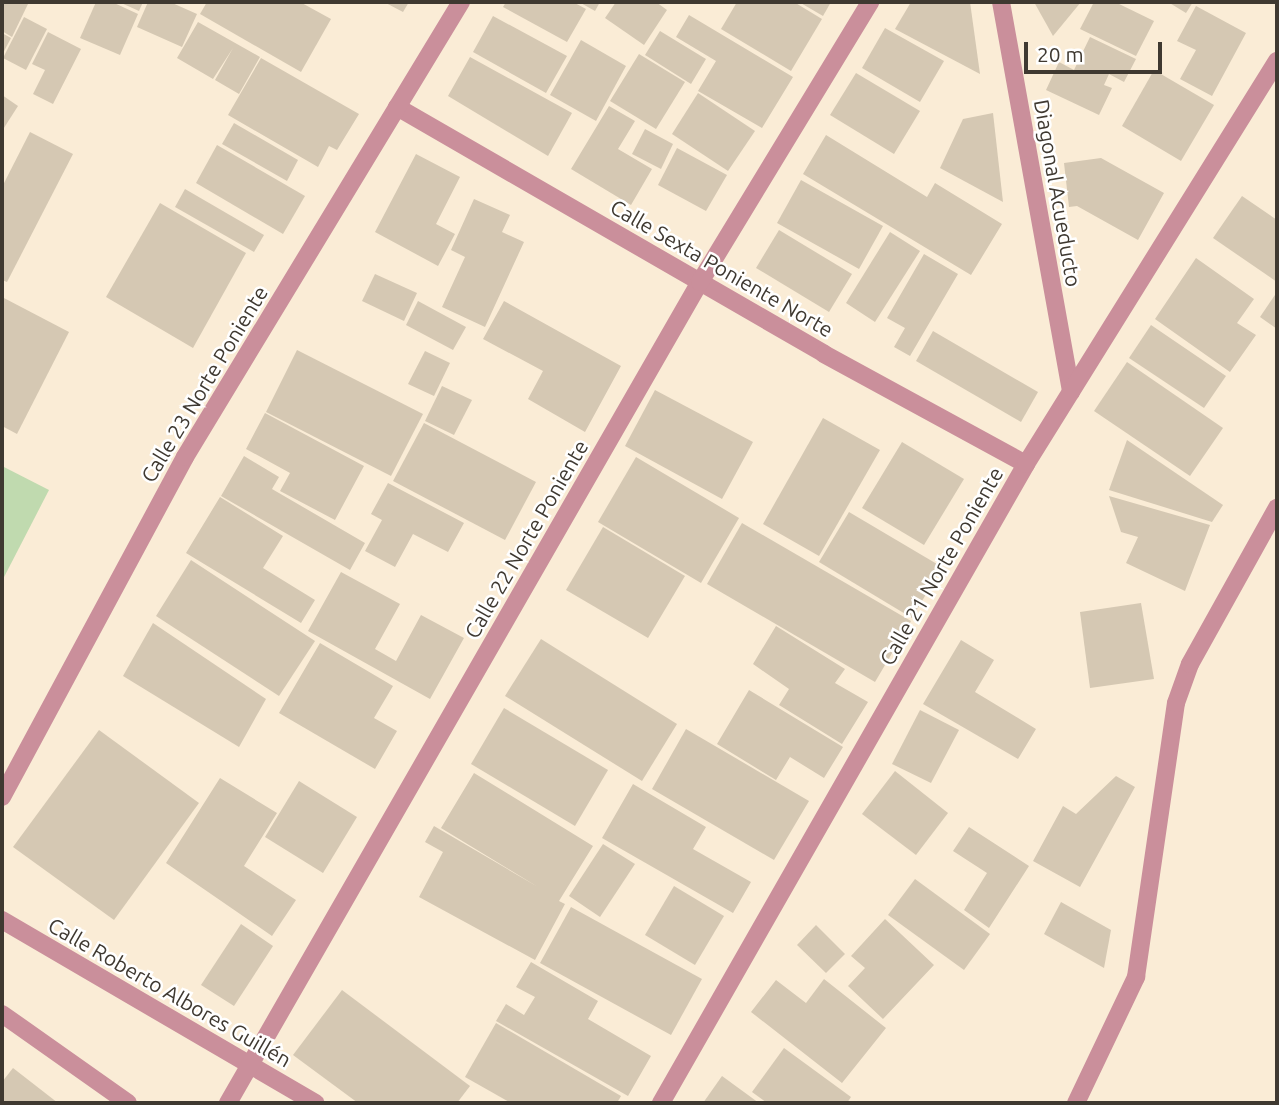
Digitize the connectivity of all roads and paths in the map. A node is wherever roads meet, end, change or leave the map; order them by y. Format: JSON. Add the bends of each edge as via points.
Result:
{"nodes":[{"id":1,"x":461,"y":2,"type":"edge"},
{"id":2,"x":870,"y":2,"type":"edge"},
{"id":3,"x":1000,"y":2,"type":"edge"},
{"id":4,"x":1277,"y":61,"type":"edge"},
{"id":5,"x":397,"y":107,"type":"junction"},
{"id":6,"x":700,"y":282,"type":"junction"},
{"id":7,"x":1071,"y":392,"type":"junction"},
{"id":8,"x":1026,"y":464,"type":"junction"},
{"id":9,"x":1277,"y":508,"type":"edge"},
{"id":10,"x":2,"y":797,"type":"edge"},
{"id":11,"x":2,"y":920,"type":"edge"},
{"id":12,"x":2,"y":1014,"type":"edge"},
{"id":13,"x":251,"y":1066,"type":"junction"},
{"id":14,"x":128,"y":1103,"type":"edge"},
{"id":15,"x":228,"y":1103,"type":"edge"},
{"id":16,"x":315,"y":1103,"type":"edge"},
{"id":17,"x":661,"y":1103,"type":"edge"},
{"id":18,"x":1076,"y":1103,"type":"edge"}],
"edges":[{"from":1,"to":5,"type":"street","name":"Calle 23 Norte Poniente"},
{"from":2,"to":6,"type":"street","name":"Calle 22 Norte Poniente"},
{"from":3,"to":7,"type":"street","name":"Diagonal Acueducto"},
{"from":4,"to":7,"type":"street","name":"Calle 21 Norte Poniente"},
{"from":5,"to":6,"type":"street","name":"Calle Sexta Poniente Norte"},
{"from":5,"to":10,"type":"street","name":"Calle 23 Norte Poniente","via":[[184,457]]},
{"from":6,"to":8,"type":"street","name":"Calle Sexta Poniente Norte"},
{"from":6,"to":13,"type":"street","name":"Calle 22 Norte Poniente"},
{"from":7,"to":8,"type":"street","name":"Calle 21 Norte Poniente"},
{"from":8,"to":17,"type":"street","name":"Calle 21 Norte Poniente"},
{"from":9,"to":18,"type":"street","via":[[1190,664],[1176,703],[1136,977]]},
{"from":11,"to":13,"type":"street","name":"Calle Roberto Albores Guillén"},
{"from":12,"to":14,"type":"street"},
{"from":13,"to":15,"type":"street","name":"Calle 22 Norte Poniente"},
{"from":13,"to":16,"type":"street","name":"Calle Roberto Albores Guillén"}]}
